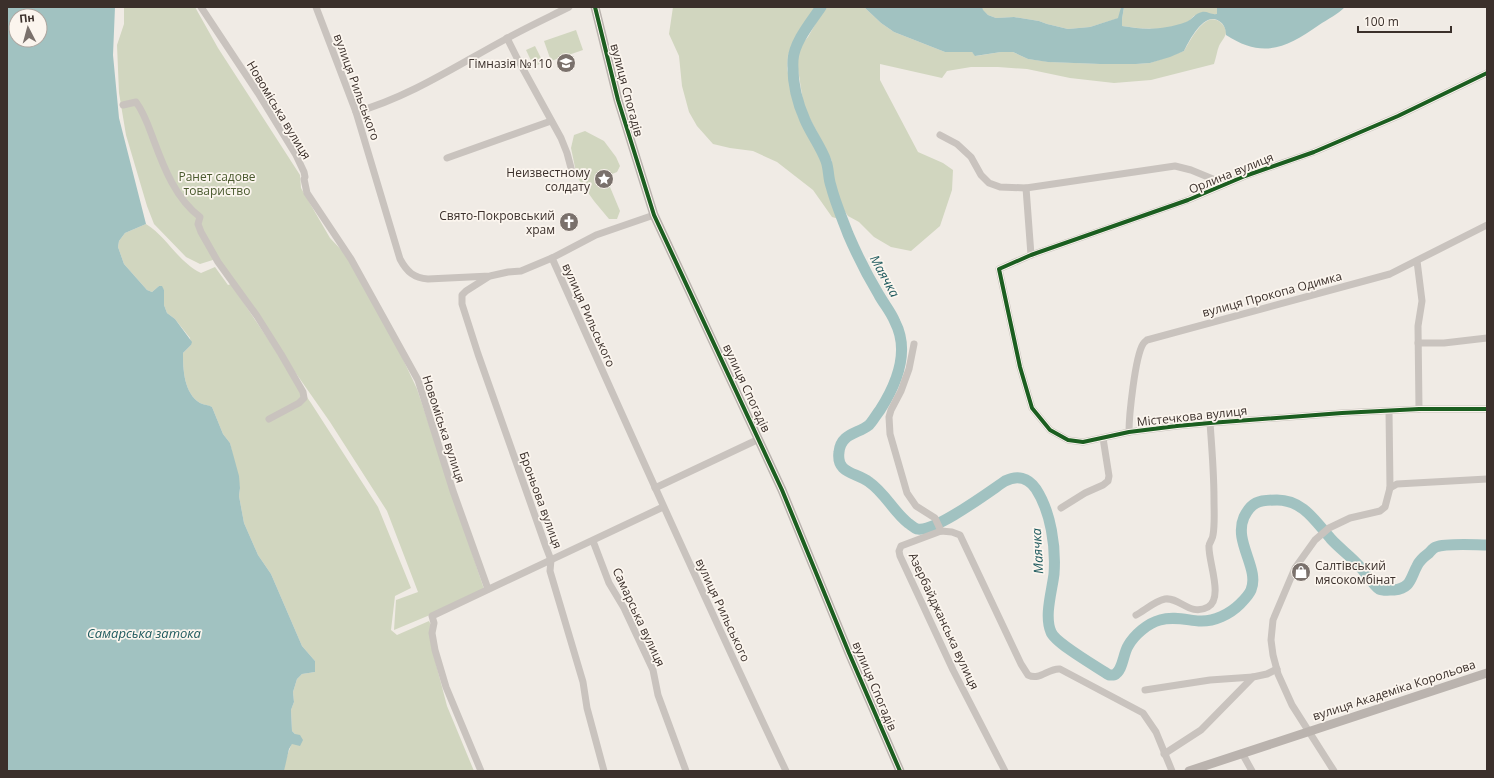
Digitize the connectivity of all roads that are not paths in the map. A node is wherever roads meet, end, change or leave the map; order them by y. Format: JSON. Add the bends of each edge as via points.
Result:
{"nodes":[{"id":1,"x":201,"y":7,"type":"edge"},
{"id":2,"x":316,"y":7,"type":"edge"},
{"id":3,"x":569,"y":7,"type":"edge"},
{"id":4,"x":595,"y":7,"type":"edge"},
{"id":5,"x":508,"y":38,"type":"junction"},
{"id":6,"x":1487,"y":73,"type":"edge"},
{"id":7,"x":123,"y":105,"type":"dead end"},
{"id":8,"x":356,"y":112,"type":"junction"},
{"id":9,"x":551,"y":121,"type":"junction"},
{"id":10,"x":940,"y":135,"type":"dead end"},
{"id":11,"x":447,"y":158,"type":"dead end"},
{"id":12,"x":571,"y":168,"type":"dead end"},
{"id":13,"x":1225,"y":184,"type":"junction"},
{"id":14,"x":1026,"y":188,"type":"junction"},
{"id":15,"x":654,"y":216,"type":"junction"},
{"id":16,"x":1487,"y":225,"type":"edge"},
{"id":17,"x":1031,"y":255,"type":"junction"},
{"id":18,"x":552,"y":258,"type":"junction"},
{"id":19,"x":1417,"y":261,"type":"junction"},
{"id":20,"x":999,"y":269,"type":"joint"},
{"id":21,"x":490,"y":276,"type":"junction"},
{"id":22,"x":1487,"y":338,"type":"edge"},
{"id":23,"x":1418,"y":343,"type":"junction"},
{"id":24,"x":914,"y":344,"type":"dead end"},
{"id":25,"x":1419,"y":409,"type":"junction"},
{"id":26,"x":1487,"y":409,"type":"edge"},
{"id":27,"x":1389,"y":411,"type":"junction"},
{"id":28,"x":269,"y":419,"type":"dead end"},
{"id":29,"x":1210,"y":423,"type":"junction"},
{"id":30,"x":1129,"y":432,"type":"junction"},
{"id":31,"x":1103,"y":438,"type":"junction"},
{"id":32,"x":759,"y":439,"type":"junction"},
{"id":33,"x":1487,"y":479,"type":"edge"},
{"id":34,"x":655,"y":488,"type":"junction"},
{"id":35,"x":1390,"y":488,"type":"junction"},
{"id":36,"x":663,"y":507,"type":"junction"},
{"id":37,"x":1061,"y":508,"type":"dead end"},
{"id":38,"x":940,"y":528,"type":"junction"},
{"id":39,"x":593,"y":541,"type":"junction"},
{"id":40,"x":551,"y":560,"type":"junction"},
{"id":41,"x":488,"y":589,"type":"junction"},
{"id":42,"x":1136,"y":615,"type":"dead end"},
{"id":43,"x":1277,"y":669,"type":"junction"},
{"id":44,"x":1487,"y":673,"type":"edge"},
{"id":45,"x":1253,"y":677,"type":"junction"},
{"id":46,"x":1145,"y":690,"type":"dead end"},
{"id":47,"x":1309,"y":731,"type":"junction"},
{"id":48,"x":1242,"y":753,"type":"junction"},
{"id":49,"x":1164,"y":754,"type":"junction"},
{"id":50,"x":481,"y":771,"type":"edge"},
{"id":51,"x":604,"y":771,"type":"edge"},
{"id":52,"x":686,"y":771,"type":"edge"},
{"id":53,"x":786,"y":771,"type":"edge"},
{"id":54,"x":900,"y":771,"type":"edge"},
{"id":55,"x":1005,"y":771,"type":"edge"},
{"id":56,"x":1172,"y":771,"type":"edge"},
{"id":57,"x":1189,"y":771,"type":"edge"},
{"id":58,"x":1252,"y":771,"type":"edge"},
{"id":59,"x":1334,"y":771,"type":"edge"}],
"edges":[{"from":1,"to":41,"type":"street","name":"Новоміська вулиця","via":[[296,155],[304,172],[308,193],[351,259],[418,380],[453,491]]},
{"from":2,"to":8,"type":"street","name":"вулиця Рильського"},
{"from":3,"to":5,"type":"street"},
{"from":4,"to":15,"type":"street","name":"вулиця Спогадів","via":[[618,100]]},
{"from":5,"to":8,"type":"street","via":[[411,90],[384,103]]},
{"from":5,"to":9,"type":"street"},
{"from":6,"to":13,"type":"street","name":"Орлина вулиця","via":[[1398,116],[1314,152]]},
{"from":7,"to":28,"type":"street","via":[[136,102],[142,110],[175,189],[200,217],[198,224],[201,232],[218,262],[257,316],[303,392],[304,398],[299,403]]},
{"from":8,"to":21,"type":"street","name":"вулиця Рильського","via":[[400,259],[405,268],[419,278]]},
{"from":9,"to":11,"type":"street"},
{"from":9,"to":12,"type":"street","via":[[561,138]]},
{"from":10,"to":14,"type":"street","name":"Орлина вулиця","via":[[957,144],[971,157],[981,175],[989,183]]},
{"from":13,"to":14,"type":"street","name":"Орлина вулиця","via":[[1176,166]]},
{"from":13,"to":17,"type":"street","name":"Орлина вулиця","via":[[1188,200]]},
{"from":14,"to":17,"type":"street"},
{"from":15,"to":18,"type":"street","via":[[596,235]]},
{"from":15,"to":32,"type":"street","name":"вулиця Спогадів"},
{"from":16,"to":19,"type":"street","name":"вулиця Прокопа Одимка"},
{"from":17,"to":20,"type":"street","name":"Орлина вулиця"},
{"from":18,"to":21,"type":"street","name":"вулиця Рильського","via":[[521,271]]},
{"from":18,"to":34,"type":"street","name":"вулиця Рильського"},
{"from":19,"to":23,"type":"street","via":[[1422,301]]},
{"from":19,"to":30,"type":"street","name":"вулиця Прокопа Одимка","via":[[1390,274],[1147,340],[1143,343],[1139,355]]},
{"from":20,"to":31,"type":"street","name":"Містечкова вулиця","via":[[1032,408],[1050,430],[1068,440],[1083,442]]},
{"from":21,"to":40,"type":"street","name":"Броньова вулиця","via":[[466,291],[462,295],[462,304]]},
{"from":22,"to":23,"type":"street"},
{"from":23,"to":25,"type":"street"},
{"from":24,"to":38,"type":"street","via":[[909,369],[890,410],[890,434],[907,493],[916,506],[935,518]]},
{"from":25,"to":26,"type":"street","name":"Містечкова вулиця"},
{"from":25,"to":27,"type":"street","name":"Містечкова вулиця"},
{"from":27,"to":29,"type":"street","name":"Містечкова вулиця"},
{"from":27,"to":35,"type":"street"},
{"from":29,"to":30,"type":"street","name":"Містечкова вулиця"},
{"from":29,"to":42,"type":"street","via":[[1214,509],[1213,537],[1209,546],[1214,600],[1210,606],[1199,610],[1164,599]]},
{"from":30,"to":31,"type":"street","name":"Містечкова вулиця"},
{"from":31,"to":37,"type":"street","via":[[1108,481]]},
{"from":32,"to":34,"type":"street","name":"вулиця Спогадів"},
{"from":32,"to":54,"type":"street","name":"вулиця Спогадів"},
{"from":33,"to":35,"type":"street","via":[[1397,484]]},
{"from":34,"to":36,"type":"street","name":"вулиця Рильського"},
{"from":35,"to":43,"type":"street","name":"вулиця Академіка Корольова","via":[[1385,507],[1329,528],[1310,546],[1295,568],[1273,620],[1271,640]]},
{"from":36,"to":39,"type":"street"},
{"from":36,"to":53,"type":"street","name":"вулиця Рильського"},
{"from":38,"to":49,"type":"street","via":[[960,535],[1028,675],[1037,677],[1051,670],[1060,669],[1144,713],[1156,732]]},
{"from":38,"to":55,"type":"street","name":"Азербайджанська вулиця","via":[[901,546],[900,556],[953,670]]},
{"from":39,"to":40,"type":"street"},
{"from":39,"to":52,"type":"street","name":"Самарська вулиця","via":[[609,583],[624,608],[653,670],[658,695]]},
{"from":40,"to":41,"type":"street"},
{"from":40,"to":51,"type":"street","name":"Броньова вулиця","via":[[550,571],[583,682],[587,708]]},
{"from":41,"to":50,"type":"street","via":[[432,616],[432,633],[439,665]]},
{"from":43,"to":45,"type":"street"},
{"from":43,"to":47,"type":"street","name":"вулиця Академіка Корольова","via":[[1292,705]]},
{"from":44,"to":47,"type":"street","name":"вулиця Академіка Корольова"},
{"from":45,"to":46,"type":"street","via":[[1210,680]]},
{"from":45,"to":49,"type":"street","via":[[1201,730]]},
{"from":47,"to":48,"type":"street","name":"вулиця Академіка Корольова"},
{"from":47,"to":59,"type":"street"},
{"from":48,"to":57,"type":"street","name":"вулиця Академіка Корольова"},
{"from":48,"to":58,"type":"street"},
{"from":49,"to":56,"type":"street"}]}
